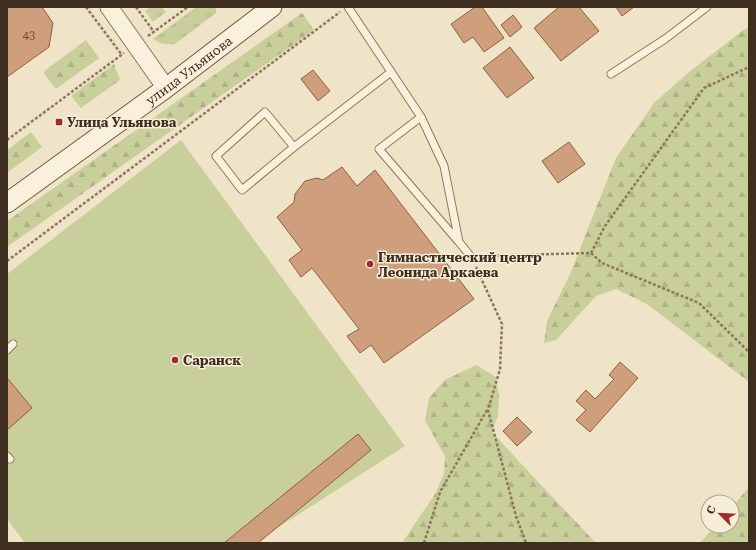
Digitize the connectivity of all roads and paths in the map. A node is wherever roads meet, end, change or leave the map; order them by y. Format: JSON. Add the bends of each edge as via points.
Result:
{"nodes":[{"id":1,"x":86,"y":7,"type":"edge"},
{"id":2,"x":109,"y":7,"type":"edge"},
{"id":3,"x":136,"y":7,"type":"edge"},
{"id":4,"x":188,"y":7,"type":"edge"},
{"id":5,"x":272,"y":7,"type":"edge"},
{"id":6,"x":348,"y":7,"type":"edge"},
{"id":7,"x":707,"y":7,"type":"edge"},
{"id":8,"x":340,"y":12,"type":"dead end"},
{"id":9,"x":154,"y":32,"type":"junction"},
{"id":10,"x":136,"y":45,"type":"junction"},
{"id":11,"x":122,"y":56,"type":"junction"},
{"id":12,"x":749,"y":67,"type":"edge"},
{"id":13,"x":391,"y":72,"type":"junction"},
{"id":14,"x":611,"y":74,"type":"dead end"},
{"id":15,"x":166,"y":88,"type":"junction"},
{"id":16,"x":421,"y":117,"type":"junction"},
{"id":17,"x":7,"y":140,"type":"edge"},
{"id":18,"x":294,"y":147,"type":"junction"},
{"id":19,"x":7,"y":203,"type":"edge"},
{"id":20,"x":459,"y":242,"type":"junction"},
{"id":21,"x":591,"y":253,"type":"junction"},
{"id":22,"x":471,"y":256,"type":"junction"},
{"id":23,"x":7,"y":261,"type":"edge"},
{"id":24,"x":13,"y":344,"type":"dead end"},
{"id":25,"x":7,"y":350,"type":"edge"},
{"id":26,"x":749,"y":352,"type":"edge"},
{"id":27,"x":488,"y":410,"type":"junction"},
{"id":28,"x":424,"y":543,"type":"edge"},
{"id":29,"x":526,"y":543,"type":"edge"}],
"edges":[{"from":1,"to":11,"type":"path"},
{"from":2,"to":10,"type":"street"},
{"from":3,"to":9,"type":"path"},
{"from":4,"to":9,"type":"path"},
{"from":5,"to":15,"type":"main road","name":"улица Ульянова"},
{"from":6,"to":13,"type":"lane"},
{"from":7,"to":14,"type":"lane","via":[[665,39]]},
{"from":8,"to":23,"type":"path"},
{"from":9,"to":10,"type":"path"},
{"from":10,"to":11,"type":"path"},
{"from":10,"to":15,"type":"street"},
{"from":11,"to":17,"type":"path"},
{"from":12,"to":21,"type":"path","via":[[704,88],[605,226]]},
{"from":13,"to":16,"type":"lane"},
{"from":13,"to":18,"type":"lane"},
{"from":15,"to":19,"type":"main road","name":"улица Ульянова"},
{"from":16,"to":20,"type":"lane","via":[[444,166]]},
{"from":16,"to":20,"type":"lane","via":[[379,149]]},
{"from":18,"to":18,"type":"lane","via":[[265,112],[216,156],[242,190]]},
{"from":20,"to":22,"type":"lane"},
{"from":21,"to":22,"type":"path"},
{"from":21,"to":26,"type":"path","via":[[602,263],[699,303]]},
{"from":22,"to":27,"type":"path","via":[[502,324],[500,369]]},
{"from":24,"to":25,"type":"lane"},
{"from":27,"to":28,"type":"path","via":[[440,492]]},
{"from":27,"to":29,"type":"path","via":[[516,516]]}]}
